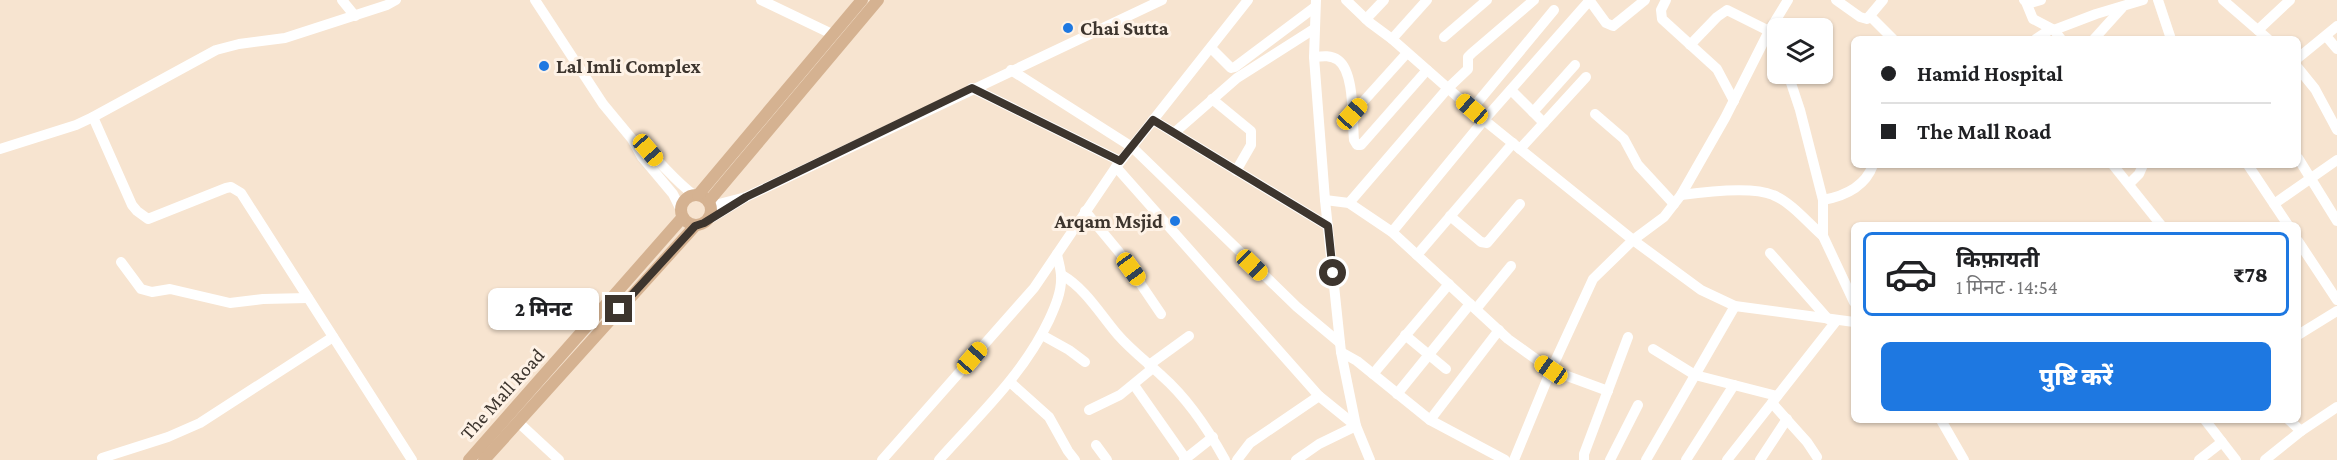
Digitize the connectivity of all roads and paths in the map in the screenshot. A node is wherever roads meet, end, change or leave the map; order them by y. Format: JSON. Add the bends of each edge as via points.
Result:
{"nodes":[{"id":1,"x":342,"y":0,"type":"edge"},
{"id":2,"x":396,"y":0,"type":"edge"},
{"id":3,"x":536,"y":0,"type":"edge"},
{"id":4,"x":761,"y":0,"type":"edge"},
{"id":5,"x":862,"y":0,"type":"edge"},
{"id":6,"x":878,"y":0,"type":"edge"},
{"id":7,"x":1162,"y":0,"type":"edge"},
{"id":8,"x":1248,"y":0,"type":"edge"},
{"id":9,"x":1347,"y":0,"type":"edge"},
{"id":10,"x":1384,"y":0,"type":"edge"},
{"id":11,"x":1427,"y":0,"type":"edge"},
{"id":12,"x":1487,"y":0,"type":"edge"},
{"id":13,"x":1534,"y":0,"type":"edge"},
{"id":14,"x":1590,"y":0,"type":"edge"},
{"id":15,"x":1645,"y":0,"type":"edge"},
{"id":16,"x":1666,"y":0,"type":"edge"},
{"id":17,"x":1788,"y":0,"type":"edge"},
{"id":18,"x":1836,"y":0,"type":"edge"},
{"id":19,"x":1883,"y":0,"type":"edge"},
{"id":20,"x":2040,"y":0,"type":"edge"},
{"id":21,"x":2144,"y":0,"type":"edge"},
{"id":22,"x":2158,"y":0,"type":"edge"},
{"id":23,"x":2223,"y":0,"type":"edge"},
{"id":24,"x":2290,"y":0,"type":"edge"},
{"id":25,"x":2025,"y":1,"type":"edge"},
{"id":26,"x":1315,"y":3,"type":"edge"},
{"id":27,"x":2123,"y":6,"type":"junction"},
{"id":28,"x":1554,"y":10,"type":"dead end"},
{"id":29,"x":355,"y":16,"type":"junction"},
{"id":30,"x":1870,"y":16,"type":"junction"},
{"id":31,"x":1777,"y":18,"type":"edge"},
{"id":32,"x":1366,"y":19,"type":"junction"},
{"id":33,"x":2337,"y":26,"type":"edge"},
{"id":34,"x":1767,"y":28,"type":"edge"},
{"id":35,"x":1314,"y":29,"type":"junction"},
{"id":36,"x":2258,"y":30,"type":"junction"},
{"id":37,"x":2055,"y":33,"type":"edge"},
{"id":38,"x":1767,"y":35,"type":"edge"},
{"id":39,"x":1890,"y":36,"type":"edge"},
{"id":40,"x":2097,"y":36,"type":"edge"},
{"id":41,"x":2170,"y":36,"type":"edge"},
{"id":42,"x":2265,"y":36,"type":"edge"},
{"id":43,"x":2326,"y":36,"type":"junction"},
{"id":44,"x":1444,"y":37,"type":"dead end"},
{"id":45,"x":1392,"y":39,"type":"junction"},
{"id":46,"x":832,"y":41,"type":"junction"},
{"id":47,"x":1690,"y":45,"type":"junction"},
{"id":48,"x":1211,"y":48,"type":"junction"},
{"id":49,"x":2337,"y":49,"type":"edge"},
{"id":50,"x":1407,"y":53,"type":"junction"},
{"id":51,"x":2301,"y":56,"type":"edge"},
{"id":52,"x":1314,"y":57,"type":"junction"},
{"id":53,"x":1575,"y":65,"type":"dead end"},
{"id":54,"x":1011,"y":70,"type":"junction"},
{"id":55,"x":1427,"y":70,"type":"junction"},
{"id":56,"x":2301,"y":72,"type":"edge"},
{"id":57,"x":1586,"y":77,"type":"dead end"},
{"id":58,"x":1791,"y":84,"type":"edge"},
{"id":59,"x":972,"y":88,"type":"junction"},
{"id":60,"x":1448,"y":88,"type":"junction"},
{"id":61,"x":1511,"y":90,"type":"junction"},
{"id":62,"x":1212,"y":99,"type":"junction"},
{"id":63,"x":1734,"y":101,"type":"junction"},
{"id":64,"x":1472,"y":109,"type":"junction"},
{"id":65,"x":1533,"y":111,"type":"junction"},
{"id":66,"x":1352,"y":114,"type":"junction"},
{"id":67,"x":1595,"y":114,"type":"dead end"},
{"id":68,"x":93,"y":117,"type":"junction"},
{"id":69,"x":1153,"y":120,"type":"junction"},
{"id":70,"x":1484,"y":120,"type":"junction"},
{"id":71,"x":1544,"y":123,"type":"junction"},
{"id":72,"x":2337,"y":130,"type":"edge"},
{"id":73,"x":1174,"y":133,"type":"junction"},
{"id":74,"x":632,"y":139,"type":"junction"},
{"id":75,"x":1517,"y":146,"type":"junction"},
{"id":76,"x":1132,"y":147,"type":"junction"},
{"id":77,"x":0,"y":149,"type":"edge"},
{"id":78,"x":2337,"y":160,"type":"edge"},
{"id":79,"x":2301,"y":163,"type":"edge"},
{"id":80,"x":1118,"y":164,"type":"junction"},
{"id":81,"x":1871,"y":168,"type":"edge"},
{"id":82,"x":2115,"y":168,"type":"edge"},
{"id":83,"x":2142,"y":168,"type":"edge"},
{"id":84,"x":2250,"y":168,"type":"edge"},
{"id":85,"x":1236,"y":171,"type":"junction"},
{"id":86,"x":2310,"y":179,"type":"junction"},
{"id":87,"x":2128,"y":184,"type":"junction"},
{"id":88,"x":746,"y":197,"type":"junction"},
{"id":89,"x":703,"y":199,"type":"junction"},
{"id":90,"x":2337,"y":199,"type":"edge"},
{"id":91,"x":1325,"y":200,"type":"junction"},
{"id":92,"x":1678,"y":200,"type":"junction"},
{"id":93,"x":1824,"y":200,"type":"junction"},
{"id":94,"x":1349,"y":203,"type":"junction"},
{"id":95,"x":1520,"y":204,"type":"dead end"},
{"id":96,"x":2274,"y":204,"type":"junction"},
{"id":97,"x":2327,"y":205,"type":"junction"},
{"id":98,"x":681,"y":212,"type":"junction"},
{"id":99,"x":1085,"y":212,"type":"junction"},
{"id":100,"x":1450,"y":216,"type":"junction"},
{"id":101,"x":708,"y":220,"type":"junction"},
{"id":102,"x":2337,"y":221,"type":"edge"},
{"id":103,"x":2159,"y":222,"type":"edge"},
{"id":104,"x":2286,"y":222,"type":"edge"},
{"id":105,"x":695,"y":226,"type":"junction"},
{"id":106,"x":1328,"y":226,"type":"junction"},
{"id":107,"x":1392,"y":232,"type":"junction"},
{"id":108,"x":1822,"y":236,"type":"junction"},
{"id":109,"x":1633,"y":240,"type":"junction"},
{"id":110,"x":2301,"y":245,"type":"edge"},
{"id":111,"x":1770,"y":253,"type":"dead end"},
{"id":112,"x":1057,"y":254,"type":"junction"},
{"id":113,"x":1417,"y":255,"type":"junction"},
{"id":114,"x":121,"y":262,"type":"dead end"},
{"id":115,"x":1511,"y":266,"type":"dead end"},
{"id":116,"x":1062,"y":275,"type":"junction"},
{"id":117,"x":1449,"y":284,"type":"junction"},
{"id":118,"x":2335,"y":294,"type":"edge"},
{"id":119,"x":1851,"y":296,"type":"edge"},
{"id":120,"x":308,"y":298,"type":"junction"},
{"id":121,"x":1473,"y":306,"type":"junction"},
{"id":122,"x":1735,"y":306,"type":"junction"},
{"id":123,"x":2337,"y":311,"type":"edge"},
{"id":124,"x":1161,"y":314,"type":"dead end"},
{"id":125,"x":1832,"y":319,"type":"junction"},
{"id":126,"x":1851,"y":322,"type":"edge"},
{"id":127,"x":1499,"y":330,"type":"junction"},
{"id":128,"x":2301,"y":333,"type":"edge"},
{"id":129,"x":1042,"y":335,"type":"junction"},
{"id":130,"x":1405,"y":335,"type":"junction"},
{"id":131,"x":1189,"y":336,"type":"dead end"},
{"id":132,"x":333,"y":337,"type":"junction"},
{"id":133,"x":1628,"y":337,"type":"dead end"},
{"id":134,"x":1340,"y":347,"type":"junction"},
{"id":135,"x":1653,"y":349,"type":"dead end"},
{"id":136,"x":1428,"y":354,"type":"junction"},
{"id":137,"x":1085,"y":362,"type":"dead end"},
{"id":138,"x":1151,"y":367,"type":"junction"},
{"id":139,"x":1446,"y":369,"type":"dead end"},
{"id":140,"x":1551,"y":370,"type":"junction"},
{"id":141,"x":1373,"y":374,"type":"junction"},
{"id":142,"x":1695,"y":375,"type":"junction"},
{"id":143,"x":1010,"y":382,"type":"junction"},
{"id":144,"x":1134,"y":385,"type":"junction"},
{"id":145,"x":1734,"y":385,"type":"junction"},
{"id":146,"x":1608,"y":392,"type":"junction"},
{"id":147,"x":1397,"y":394,"type":"junction"},
{"id":148,"x":1319,"y":396,"type":"junction"},
{"id":149,"x":1774,"y":400,"type":"junction"},
{"id":150,"x":1638,"y":405,"type":"dead end"},
{"id":151,"x":2334,"y":409,"type":"edge"},
{"id":152,"x":1089,"y":410,"type":"dead end"},
{"id":153,"x":1787,"y":419,"type":"junction"},
{"id":154,"x":1430,"y":420,"type":"junction"},
{"id":155,"x":518,"y":422,"type":"junction"},
{"id":156,"x":2337,"y":422,"type":"edge"},
{"id":157,"x":1943,"y":423,"type":"edge"},
{"id":158,"x":2208,"y":423,"type":"edge"},
{"id":159,"x":2292,"y":423,"type":"edge"},
{"id":160,"x":1356,"y":426,"type":"junction"},
{"id":161,"x":2301,"y":431,"type":"junction"},
{"id":162,"x":1213,"y":437,"type":"junction"},
{"id":163,"x":2222,"y":442,"type":"junction"},
{"id":164,"x":1096,"y":445,"type":"dead end"},
{"id":165,"x":1817,"y":457,"type":"dead end"},
{"id":166,"x":102,"y":458,"type":"dead end"},
{"id":167,"x":942,"y":459,"type":"edge"},
{"id":168,"x":1185,"y":459,"type":"edge"},
{"id":169,"x":412,"y":460,"type":"edge"},
{"id":170,"x":469,"y":460,"type":"edge"},
{"id":171,"x":483,"y":460,"type":"edge"},
{"id":172,"x":559,"y":460,"type":"edge"},
{"id":173,"x":882,"y":460,"type":"edge"},
{"id":174,"x":1075,"y":460,"type":"edge"},
{"id":175,"x":1107,"y":460,"type":"edge"},
{"id":176,"x":1225,"y":460,"type":"edge"},
{"id":177,"x":1237,"y":460,"type":"edge"},
{"id":178,"x":1296,"y":460,"type":"edge"},
{"id":179,"x":1370,"y":460,"type":"edge"},
{"id":180,"x":1505,"y":460,"type":"edge"},
{"id":181,"x":1514,"y":460,"type":"edge"},
{"id":182,"x":1584,"y":460,"type":"edge"},
{"id":183,"x":1610,"y":460,"type":"edge"},
{"id":184,"x":1646,"y":460,"type":"edge"},
{"id":185,"x":1686,"y":460,"type":"edge"},
{"id":186,"x":1727,"y":460,"type":"edge"},
{"id":187,"x":1760,"y":460,"type":"edge"},
{"id":188,"x":1964,"y":460,"type":"edge"},
{"id":189,"x":2199,"y":460,"type":"edge"},
{"id":190,"x":2236,"y":460,"type":"edge"},
{"id":191,"x":2265,"y":460,"type":"edge"}],
"edges":[{"from":1,"to":29,"type":"street"},
{"from":2,"to":29,"type":"street"},
{"from":3,"to":74,"type":"street","via":[[603,104]]},
{"from":4,"to":46,"type":"street"},
{"from":5,"to":46,"type":"main road"},
{"from":6,"to":46,"type":"main road"},
{"from":7,"to":54,"type":"street"},
{"from":8,"to":48,"type":"street"},
{"from":9,"to":32,"type":"street"},
{"from":10,"to":32,"type":"street"},
{"from":11,"to":45,"type":"street"},
{"from":12,"to":44,"type":"street"},
{"from":13,"to":60,"type":"street","via":[[1468,57],[1468,69]]},
{"from":14,"to":15,"type":"street","via":[[1606,23],[1613,26]]},
{"from":14,"to":61,"type":"street"},
{"from":16,"to":47,"type":"street","via":[[1662,19]]},
{"from":17,"to":31,"type":"street"},
{"from":18,"to":30,"type":"street","via":[[1860,17]]},
{"from":19,"to":30,"type":"street"},
{"from":20,"to":25,"type":"street"},
{"from":21,"to":27,"type":"street"},
{"from":22,"to":41,"type":"street"},
{"from":23,"to":36,"type":"street"},
{"from":24,"to":36,"type":"street"},
{"from":25,"to":37,"type":"street","via":[[2033,19]]},
{"from":26,"to":35,"type":"street"},
{"from":26,"to":48,"type":"street","via":[[1235,67],[1231,68]]},
{"from":27,"to":37,"type":"street"},
{"from":27,"to":40,"type":"street"},
{"from":28,"to":64,"type":"street"},
{"from":29,"to":68,"type":"street","via":[[285,38],[216,50]]},
{"from":30,"to":39,"type":"street"},
{"from":32,"to":45,"type":"street"},
{"from":33,"to":43,"type":"street"},
{"from":34,"to":47,"type":"street","via":[[1727,10]]},
{"from":35,"to":52,"type":"street"},
{"from":35,"to":62,"type":"street","via":[[1237,78]]},
{"from":36,"to":42,"type":"street"},
{"from":38,"to":63,"type":"street"},
{"from":43,"to":49,"type":"street"},
{"from":43,"to":51,"type":"street"},
{"from":45,"to":50,"type":"street"},
{"from":46,"to":89,"type":"main road"},
{"from":47,"to":63,"type":"street","via":[[1717,69]]},
{"from":48,"to":69,"type":"street"},
{"from":50,"to":55,"type":"street"},
{"from":50,"to":66,"type":"street"},
{"from":52,"to":66,"type":"street","via":[[1327,56],[1342,63],[1350,84]]},
{"from":52,"to":91,"type":"street"},
{"from":53,"to":65,"type":"street"},
{"from":54,"to":59,"type":"street"},
{"from":54,"to":76,"type":"street"},
{"from":55,"to":60,"type":"street"},
{"from":55,"to":66,"type":"street","via":[[1362,145],[1353,140]]},
{"from":56,"to":72,"type":"street"},
{"from":57,"to":71,"type":"street"},
{"from":58,"to":93,"type":"street"},
{"from":59,"to":80,"type":"street"},
{"from":59,"to":88,"type":"street"},
{"from":60,"to":64,"type":"street"},
{"from":60,"to":94,"type":"street"},
{"from":61,"to":65,"type":"street"},
{"from":61,"to":70,"type":"street"},
{"from":62,"to":73,"type":"street"},
{"from":62,"to":85,"type":"street","via":[[1251,131],[1251,145]]},
{"from":63,"to":92,"type":"street"},
{"from":64,"to":70,"type":"street"},
{"from":65,"to":71,"type":"street"},
{"from":67,"to":92,"type":"street","via":[[1624,139],[1638,165]]},
{"from":68,"to":77,"type":"street"},
{"from":68,"to":120,"type":"street","via":[[136,212],[148,219],[155,218],[226,188],[235,188]]},
{"from":69,"to":73,"type":"street"},
{"from":69,"to":76,"type":"street"},
{"from":70,"to":75,"type":"street"},
{"from":70,"to":107,"type":"street"},
{"from":71,"to":75,"type":"street"},
{"from":73,"to":85,"type":"street"},
{"from":74,"to":89,"type":"street","via":[[648,150],[672,177]]},
{"from":74,"to":98,"type":"street","via":[[673,194]]},
{"from":75,"to":100,"type":"street"},
{"from":75,"to":109,"type":"street"},
{"from":76,"to":80,"type":"street"},
{"from":76,"to":134,"type":"street"},
{"from":78,"to":86,"type":"street"},
{"from":79,"to":86,"type":"street"},
{"from":80,"to":99,"type":"street"},
{"from":80,"to":148,"type":"street"},
{"from":81,"to":93,"type":"street","via":[[1867,178],[1844,195]]},
{"from":82,"to":87,"type":"street"},
{"from":83,"to":87,"type":"street"},
{"from":84,"to":96,"type":"street"},
{"from":85,"to":106,"type":"street"},
{"from":86,"to":96,"type":"street"},
{"from":86,"to":97,"type":"street"},
{"from":87,"to":103,"type":"street"},
{"from":88,"to":89,"type":"street"},
{"from":88,"to":101,"type":"street"},
{"from":89,"to":98,"type":"main road","via":[[685,199]]},
{"from":89,"to":101,"type":"main road"},
{"from":90,"to":97,"type":"street"},
{"from":91,"to":94,"type":"street"},
{"from":91,"to":106,"type":"street"},
{"from":92,"to":108,"type":"street","via":[[1707,191],[1774,195]]},
{"from":92,"to":109,"type":"street","via":[[1664,217]]},
{"from":93,"to":108,"type":"street"},
{"from":94,"to":107,"type":"street"},
{"from":95,"to":100,"type":"street","via":[[1488,243],[1481,242]]},
{"from":96,"to":104,"type":"street"},
{"from":97,"to":102,"type":"street"},
{"from":98,"to":105,"type":"main road","via":[[685,222]]},
{"from":98,"to":170,"type":"main road","name":"The Mall Road"},
{"from":99,"to":112,"type":"street"},
{"from":99,"to":124,"type":"street","via":[[1119,252]]},
{"from":100,"to":113,"type":"street"},
{"from":101,"to":105,"type":"main road"},
{"from":105,"to":155,"type":"main road","name":"The Mall Road"},
{"from":106,"to":134,"type":"street"},
{"from":107,"to":113,"type":"street"},
{"from":108,"to":119,"type":"street"},
{"from":109,"to":122,"type":"street","via":[[1701,290]]},
{"from":109,"to":140,"type":"street","via":[[1593,279]]},
{"from":110,"to":118,"type":"street"},
{"from":111,"to":125,"type":"street"},
{"from":112,"to":116,"type":"street"},
{"from":112,"to":173,"type":"street","via":[[1034,288]]},
{"from":113,"to":117,"type":"street"},
{"from":114,"to":120,"type":"street","via":[[146,292],[170,289],[230,303]]},
{"from":115,"to":121,"type":"street"},
{"from":116,"to":129,"type":"street"},
{"from":116,"to":138,"type":"street","via":[[1076,285]]},
{"from":117,"to":121,"type":"street"},
{"from":117,"to":130,"type":"street"},
{"from":120,"to":132,"type":"street"},
{"from":121,"to":127,"type":"street"},
{"from":121,"to":136,"type":"street"},
{"from":122,"to":125,"type":"street"},
{"from":122,"to":142,"type":"street"},
{"from":123,"to":128,"type":"street"},
{"from":125,"to":126,"type":"street"},
{"from":125,"to":149,"type":"street"},
{"from":127,"to":140,"type":"street"},
{"from":127,"to":154,"type":"street"},
{"from":129,"to":137,"type":"street"},
{"from":129,"to":143,"type":"street"},
{"from":130,"to":136,"type":"street"},
{"from":130,"to":141,"type":"street"},
{"from":131,"to":138,"type":"street"},
{"from":132,"to":166,"type":"street","via":[[200,423]]},
{"from":132,"to":169,"type":"street"},
{"from":133,"to":146,"type":"street"},
{"from":134,"to":141,"type":"street"},
{"from":134,"to":160,"type":"street"},
{"from":135,"to":142,"type":"street"},
{"from":136,"to":139,"type":"street"},
{"from":136,"to":147,"type":"street"},
{"from":138,"to":144,"type":"street"},
{"from":138,"to":162,"type":"street"},
{"from":140,"to":146,"type":"street"},
{"from":140,"to":181,"type":"street"},
{"from":141,"to":147,"type":"street"},
{"from":142,"to":145,"type":"street"},
{"from":142,"to":184,"type":"street"},
{"from":143,"to":167,"type":"street"},
{"from":143,"to":174,"type":"street","via":[[1049,417]]},
{"from":144,"to":152,"type":"street"},
{"from":144,"to":168,"type":"street"},
{"from":145,"to":149,"type":"street"},
{"from":145,"to":185,"type":"street"},
{"from":146,"to":182,"type":"street"},
{"from":147,"to":154,"type":"street"},
{"from":148,"to":160,"type":"street"},
{"from":148,"to":177,"type":"street","via":[[1250,443]]},
{"from":149,"to":153,"type":"street"},
{"from":149,"to":186,"type":"street"},
{"from":150,"to":183,"type":"street"},
{"from":151,"to":156,"type":"street"},
{"from":151,"to":161,"type":"street"},
{"from":153,"to":165,"type":"street"},
{"from":153,"to":187,"type":"street"},
{"from":154,"to":180,"type":"street"},
{"from":155,"to":171,"type":"main road","name":"The Mall Road"},
{"from":155,"to":172,"type":"street"},
{"from":157,"to":188,"type":"street"},
{"from":158,"to":163,"type":"street"},
{"from":159,"to":161,"type":"street"},
{"from":160,"to":178,"type":"street"},
{"from":160,"to":179,"type":"street"},
{"from":161,"to":191,"type":"street"},
{"from":162,"to":168,"type":"street"},
{"from":162,"to":176,"type":"street"},
{"from":163,"to":189,"type":"street"},
{"from":163,"to":190,"type":"street"},
{"from":164,"to":175,"type":"street"}]}
